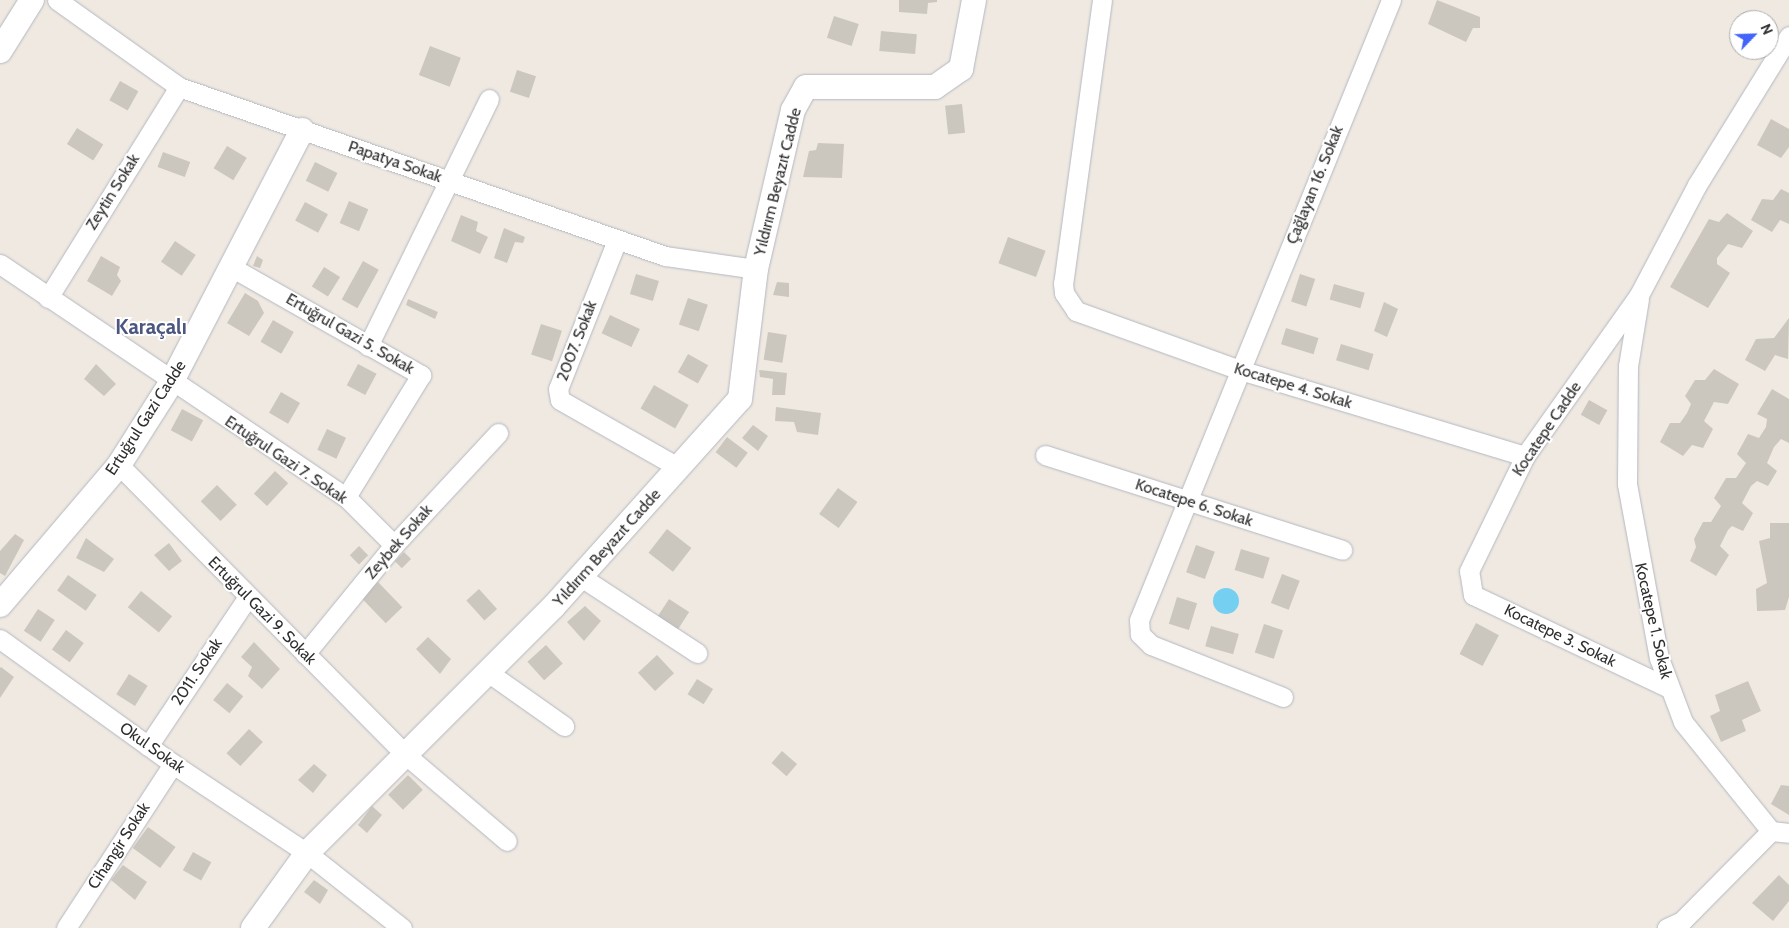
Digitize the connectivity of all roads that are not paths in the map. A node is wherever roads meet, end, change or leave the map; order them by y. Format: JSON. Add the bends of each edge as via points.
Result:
{"nodes":[{"id":1,"x":32,"y":0,"type":"edge"},
{"id":2,"x":57,"y":0,"type":"edge"},
{"id":3,"x":974,"y":0,"type":"edge"},
{"id":4,"x":1102,"y":0,"type":"edge"},
{"id":5,"x":1390,"y":0,"type":"edge"},
{"id":6,"x":1789,"y":36,"type":"edge"},
{"id":7,"x":0,"y":51,"type":"edge"},
{"id":8,"x":179,"y":87,"type":"junction"},
{"id":9,"x":489,"y":99,"type":"dead end"},
{"id":10,"x":302,"y":130,"type":"junction"},
{"id":11,"x":452,"y":182,"type":"junction"},
{"id":12,"x":617,"y":240,"type":"junction"},
{"id":13,"x":0,"y":264,"type":"edge"},
{"id":14,"x":231,"y":267,"type":"junction"},
{"id":15,"x":756,"y":269,"type":"junction"},
{"id":16,"x":1640,"y":295,"type":"junction"},
{"id":17,"x":48,"y":298,"type":"junction"},
{"id":18,"x":368,"y":346,"type":"junction"},
{"id":19,"x":1240,"y":370,"type":"junction"},
{"id":20,"x":171,"y":383,"type":"junction"},
{"id":21,"x":498,"y":433,"type":"dead end"},
{"id":22,"x":1046,"y":455,"type":"dead end"},
{"id":23,"x":1525,"y":456,"type":"junction"},
{"id":24,"x":119,"y":465,"type":"junction"},
{"id":25,"x":678,"y":467,"type":"junction"},
{"id":26,"x":346,"y":497,"type":"junction"},
{"id":27,"x":1188,"y":501,"type":"junction"},
{"id":28,"x":394,"y":545,"type":"junction"},
{"id":29,"x":1342,"y":550,"type":"dead end"},
{"id":30,"x":1469,"y":571,"type":"joint"},
{"id":31,"x":581,"y":577,"type":"junction"},
{"id":32,"x":247,"y":598,"type":"junction"},
{"id":33,"x":0,"y":605,"type":"edge"},
{"id":34,"x":0,"y":639,"type":"edge"},
{"id":35,"x":697,"y":653,"type":"dead end"},
{"id":36,"x":305,"y":654,"type":"junction"},
{"id":37,"x":489,"y":673,"type":"junction"},
{"id":38,"x":1669,"y":688,"type":"junction"},
{"id":39,"x":1283,"y":696,"type":"dead end"},
{"id":40,"x":564,"y":726,"type":"dead end"},
{"id":41,"x":148,"y":746,"type":"junction"},
{"id":42,"x":408,"y":756,"type":"junction"},
{"id":43,"x":173,"y":764,"type":"junction"},
{"id":44,"x":1780,"y":832,"type":"edge"},
{"id":45,"x":507,"y":841,"type":"dead end"},
{"id":46,"x":307,"y":853,"type":"junction"},
{"id":47,"x":1678,"y":926,"type":"edge"},
{"id":48,"x":66,"y":928,"type":"edge"},
{"id":49,"x":253,"y":928,"type":"edge"},
{"id":50,"x":402,"y":928,"type":"edge"}],
"edges":[{"from":1,"to":7,"type":"street"},
{"from":2,"to":8,"type":"street","name":"Papatya Sokak"},
{"from":3,"to":15,"type":"street","name":"Yıldırım Beyazıt Cadde","via":[[961,69],[935,88],[806,87],[793,110]]},
{"from":4,"to":19,"type":"street","name":"Kocatepe 4. Sokak","via":[[1063,283],[1068,302],[1076,311]]},
{"from":5,"to":19,"type":"street","name":"Çağlayan 16. Sokak"},
{"from":6,"to":16,"type":"street","via":[[1697,185]]},
{"from":8,"to":10,"type":"street","name":"Papatya Sokak"},
{"from":8,"to":17,"type":"street","name":"Zeytin Sokak"},
{"from":9,"to":11,"type":"street"},
{"from":10,"to":11,"type":"street","name":"Papatya Sokak"},
{"from":10,"to":14,"type":"street","name":"Ertuğrul Gazi Cadde"},
{"from":11,"to":12,"type":"street","name":"Papatya Sokak"},
{"from":11,"to":18,"type":"street"},
{"from":12,"to":15,"type":"street","name":"Papatya Sokak","via":[[665,256]]},
{"from":12,"to":25,"type":"street","name":"2007. Sokak","via":[[558,389],[560,400]]},
{"from":13,"to":17,"type":"street","name":"Ertuğrul Gazi 7. Sokak"},
{"from":14,"to":18,"type":"street","name":"Ertuğrul Gazi 5. Sokak"},
{"from":14,"to":20,"type":"street","name":"Ertuğrul Gazi Cadde"},
{"from":15,"to":25,"type":"street","name":"Yıldırım Beyazıt Cadde","via":[[740,399]]},
{"from":16,"to":23,"type":"street","name":"Kocatepe Cadde"},
{"from":16,"to":38,"type":"street","name":"Kocatepe 1. Sokak","via":[[1628,366],[1627,484],[1646,600]]},
{"from":17,"to":20,"type":"street","name":"Ertuğrul Gazi 7. Sokak"},
{"from":18,"to":26,"type":"street","name":"Ertuğrul Gazi 5. Sokak","via":[[422,375]]},
{"from":19,"to":23,"type":"street","name":"Kocatepe 4. Sokak"},
{"from":19,"to":27,"type":"street","name":"Çağlayan 16. Sokak"},
{"from":20,"to":24,"type":"street","name":"Ertuğrul Gazi Cadde"},
{"from":20,"to":26,"type":"street","name":"Ertuğrul Gazi 7. Sokak"},
{"from":21,"to":28,"type":"street","name":"Zeybek Sokak"},
{"from":22,"to":27,"type":"street","name":"Kocatepe 6. Sokak"},
{"from":23,"to":30,"type":"street","name":"Kocatepe Cadde"},
{"from":24,"to":32,"type":"street","name":"Ertuğrul Gazi 9. Sokak"},
{"from":24,"to":33,"type":"street","name":"Ertuğrul Gazi Cadde"},
{"from":25,"to":31,"type":"street","name":"Yıldırım Beyazıt Cadde"},
{"from":26,"to":28,"type":"street","name":"Ertuğrul Gazi 7. Sokak"},
{"from":27,"to":29,"type":"street","name":"Kocatepe 6. Sokak"},
{"from":27,"to":39,"type":"street","name":"Çağlayan 16. Sokak","via":[[1139,620],[1140,634],[1151,645]]},
{"from":28,"to":36,"type":"street","name":"Zeybek Sokak"},
{"from":30,"to":38,"type":"street","name":"Kocatepe 3. Sokak","via":[[1473,595]]},
{"from":31,"to":35,"type":"street"},
{"from":31,"to":37,"type":"street","name":"Yıldırım Beyazıt Cadde"},
{"from":32,"to":36,"type":"street","name":"Ertuğrul Gazi 9. Sokak"},
{"from":32,"to":41,"type":"street","name":"2011. Sokak"},
{"from":34,"to":41,"type":"street","name":"Okul Sokak"},
{"from":36,"to":42,"type":"street","name":"Ertuğrul Gazi 9. Sokak"},
{"from":37,"to":40,"type":"street"},
{"from":37,"to":42,"type":"street","name":"Yıldırım Beyazıt Cadde"},
{"from":38,"to":44,"type":"street","name":"Kocatepe 1. Sokak","via":[[1700,747]]},
{"from":41,"to":43,"type":"street","name":"Okul Sokak"},
{"from":42,"to":45,"type":"street","name":"Ertuğrul Gazi 9. Sokak"},
{"from":42,"to":46,"type":"street","name":"Yıldırım Beyazıt Cadde"},
{"from":43,"to":46,"type":"street","name":"Okul Sokak"},
{"from":43,"to":48,"type":"street","name":"Cihangir Sokak"},
{"from":44,"to":47,"type":"street","name":"Kocatepe 1. Sokak"},
{"from":46,"to":49,"type":"street","name":"Yıldırım Beyazıt Cadde"},
{"from":46,"to":50,"type":"street","name":"Okul Sokak"}]}
